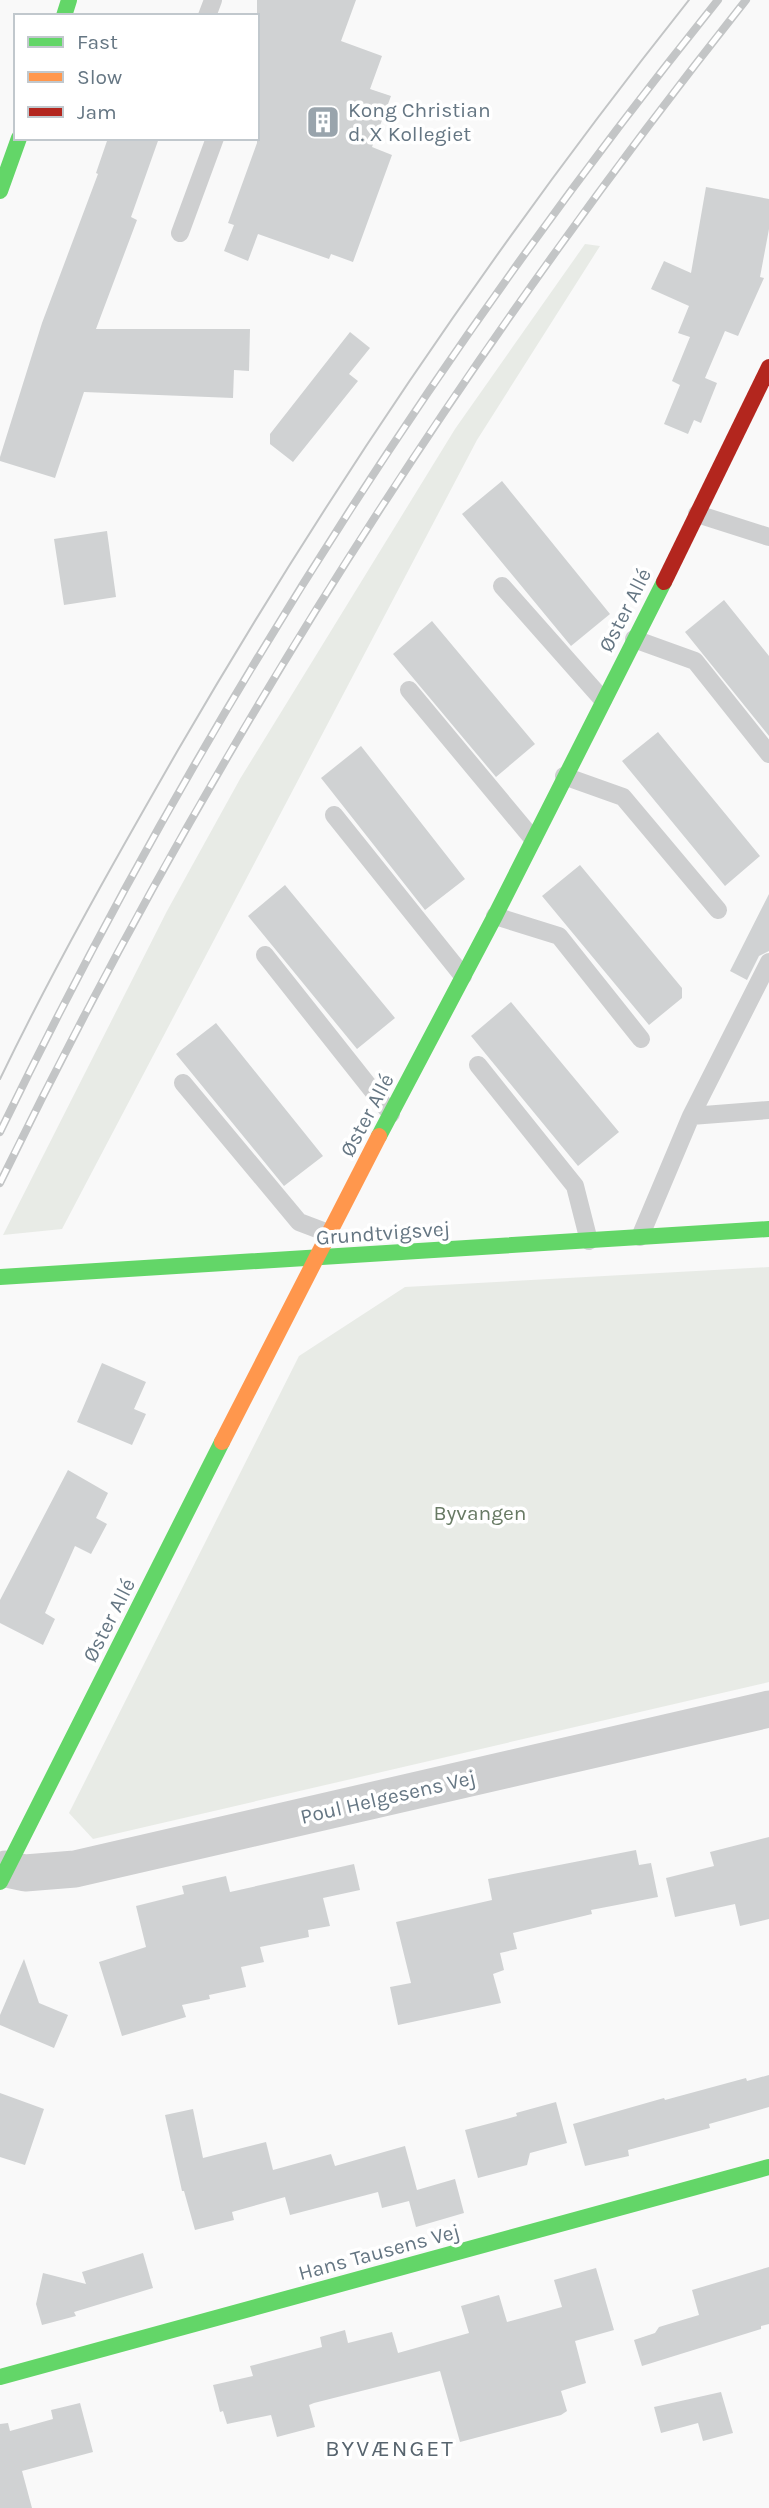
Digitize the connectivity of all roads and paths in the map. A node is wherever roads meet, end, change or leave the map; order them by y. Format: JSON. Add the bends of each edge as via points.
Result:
{"nodes":[{"id":1,"x":18,"y":140,"type":"edge"},
{"id":2,"x":214,"y":140,"type":"edge"},
{"id":3,"x":0,"y":191,"type":"edge"},
{"id":4,"x":180,"y":233,"type":"dead end"},
{"id":5,"x":769,"y":367,"type":"edge"},
{"id":6,"x":769,"y":417,"type":"edge"},
{"id":7,"x":745,"y":419,"type":"junction"},
{"id":8,"x":697,"y":514,"type":"junction"},
{"id":9,"x":769,"y":537,"type":"edge"},
{"id":10,"x":502,"y":586,"type":"dead end"},
{"id":11,"x":634,"y":639,"type":"junction"},
{"id":12,"x":409,"y":690,"type":"dead end"},
{"id":13,"x":603,"y":700,"type":"junction"},
{"id":14,"x":769,"y":754,"type":"edge"},
{"id":15,"x":564,"y":776,"type":"junction"},
{"id":16,"x":334,"y":815,"type":"dead end"},
{"id":17,"x":533,"y":839,"type":"junction"},
{"id":18,"x":718,"y":910,"type":"dead end"},
{"id":19,"x":495,"y":916,"type":"junction"},
{"id":20,"x":265,"y":955,"type":"dead end"},
{"id":21,"x":769,"y":962,"type":"edge"},
{"id":22,"x":463,"y":976,"type":"junction"},
{"id":23,"x":641,"y":1039,"type":"dead end"},
{"id":24,"x":478,"y":1065,"type":"dead end"},
{"id":25,"x":183,"y":1083,"type":"dead end"},
{"id":26,"x":769,"y":1110,"type":"edge"},
{"id":27,"x":391,"y":1114,"type":"junction"},
{"id":28,"x":691,"y":1116,"type":"junction"},
{"id":29,"x":769,"y":1229,"type":"edge"},
{"id":30,"x":328,"y":1233,"type":"junction"},
{"id":31,"x":639,"y":1237,"type":"junction"},
{"id":32,"x":589,"y":1241,"type":"junction"},
{"id":33,"x":315,"y":1259,"type":"junction"},
{"id":34,"x":0,"y":1278,"type":"edge"},
{"id":35,"x":769,"y":1709,"type":"edge"},
{"id":36,"x":3,"y":1875,"type":"edge"},
{"id":37,"x":769,"y":2167,"type":"edge"},
{"id":38,"x":0,"y":2377,"type":"edge"}],
"edges":[{"from":1,"to":3,"type":"street"},
{"from":2,"to":4,"type":"lane"},
{"from":5,"to":7,"type":"street","name":"Øster Allé"},
{"from":6,"to":7,"type":"lane"},
{"from":7,"to":8,"type":"street","name":"Øster Allé"},
{"from":8,"to":9,"type":"lane"},
{"from":8,"to":11,"type":"street","name":"Øster Allé"},
{"from":10,"to":13,"type":"lane"},
{"from":11,"to":13,"type":"street","name":"Øster Allé"},
{"from":11,"to":14,"type":"lane","via":[[695,661]]},
{"from":12,"to":17,"type":"lane"},
{"from":13,"to":15,"type":"street","name":"Øster Allé"},
{"from":15,"to":17,"type":"street","name":"Øster Allé"},
{"from":15,"to":18,"type":"lane","via":[[623,797]]},
{"from":16,"to":22,"type":"lane"},
{"from":17,"to":19,"type":"street","name":"Øster Allé"},
{"from":19,"to":22,"type":"street","name":"Øster Allé"},
{"from":19,"to":23,"type":"lane","via":[[559,936]]},
{"from":20,"to":27,"type":"lane"},
{"from":21,"to":28,"type":"lane"},
{"from":22,"to":27,"type":"street","name":"Øster Allé"},
{"from":24,"to":32,"type":"lane","via":[[575,1186]]},
{"from":25,"to":30,"type":"lane","via":[[299,1222]]},
{"from":26,"to":28,"type":"lane"},
{"from":27,"to":30,"type":"street","name":"Øster Allé"},
{"from":28,"to":31,"type":"lane"},
{"from":29,"to":31,"type":"street","name":"Grundtvigsvej"},
{"from":30,"to":33,"type":"street","name":"Øster Allé"},
{"from":31,"to":32,"type":"street","name":"Grundtvigsvej"},
{"from":32,"to":33,"type":"street","name":"Grundtvigsvej"},
{"from":33,"to":34,"type":"street","name":"Grundtvigsvej"},
{"from":33,"to":36,"type":"street","name":"Øster Allé"},
{"from":35,"to":36,"type":"street","name":"Poul Helgesens Vej","via":[[75,1869]]},
{"from":37,"to":38,"type":"street","name":"Hans Tausens Vej"}]}
